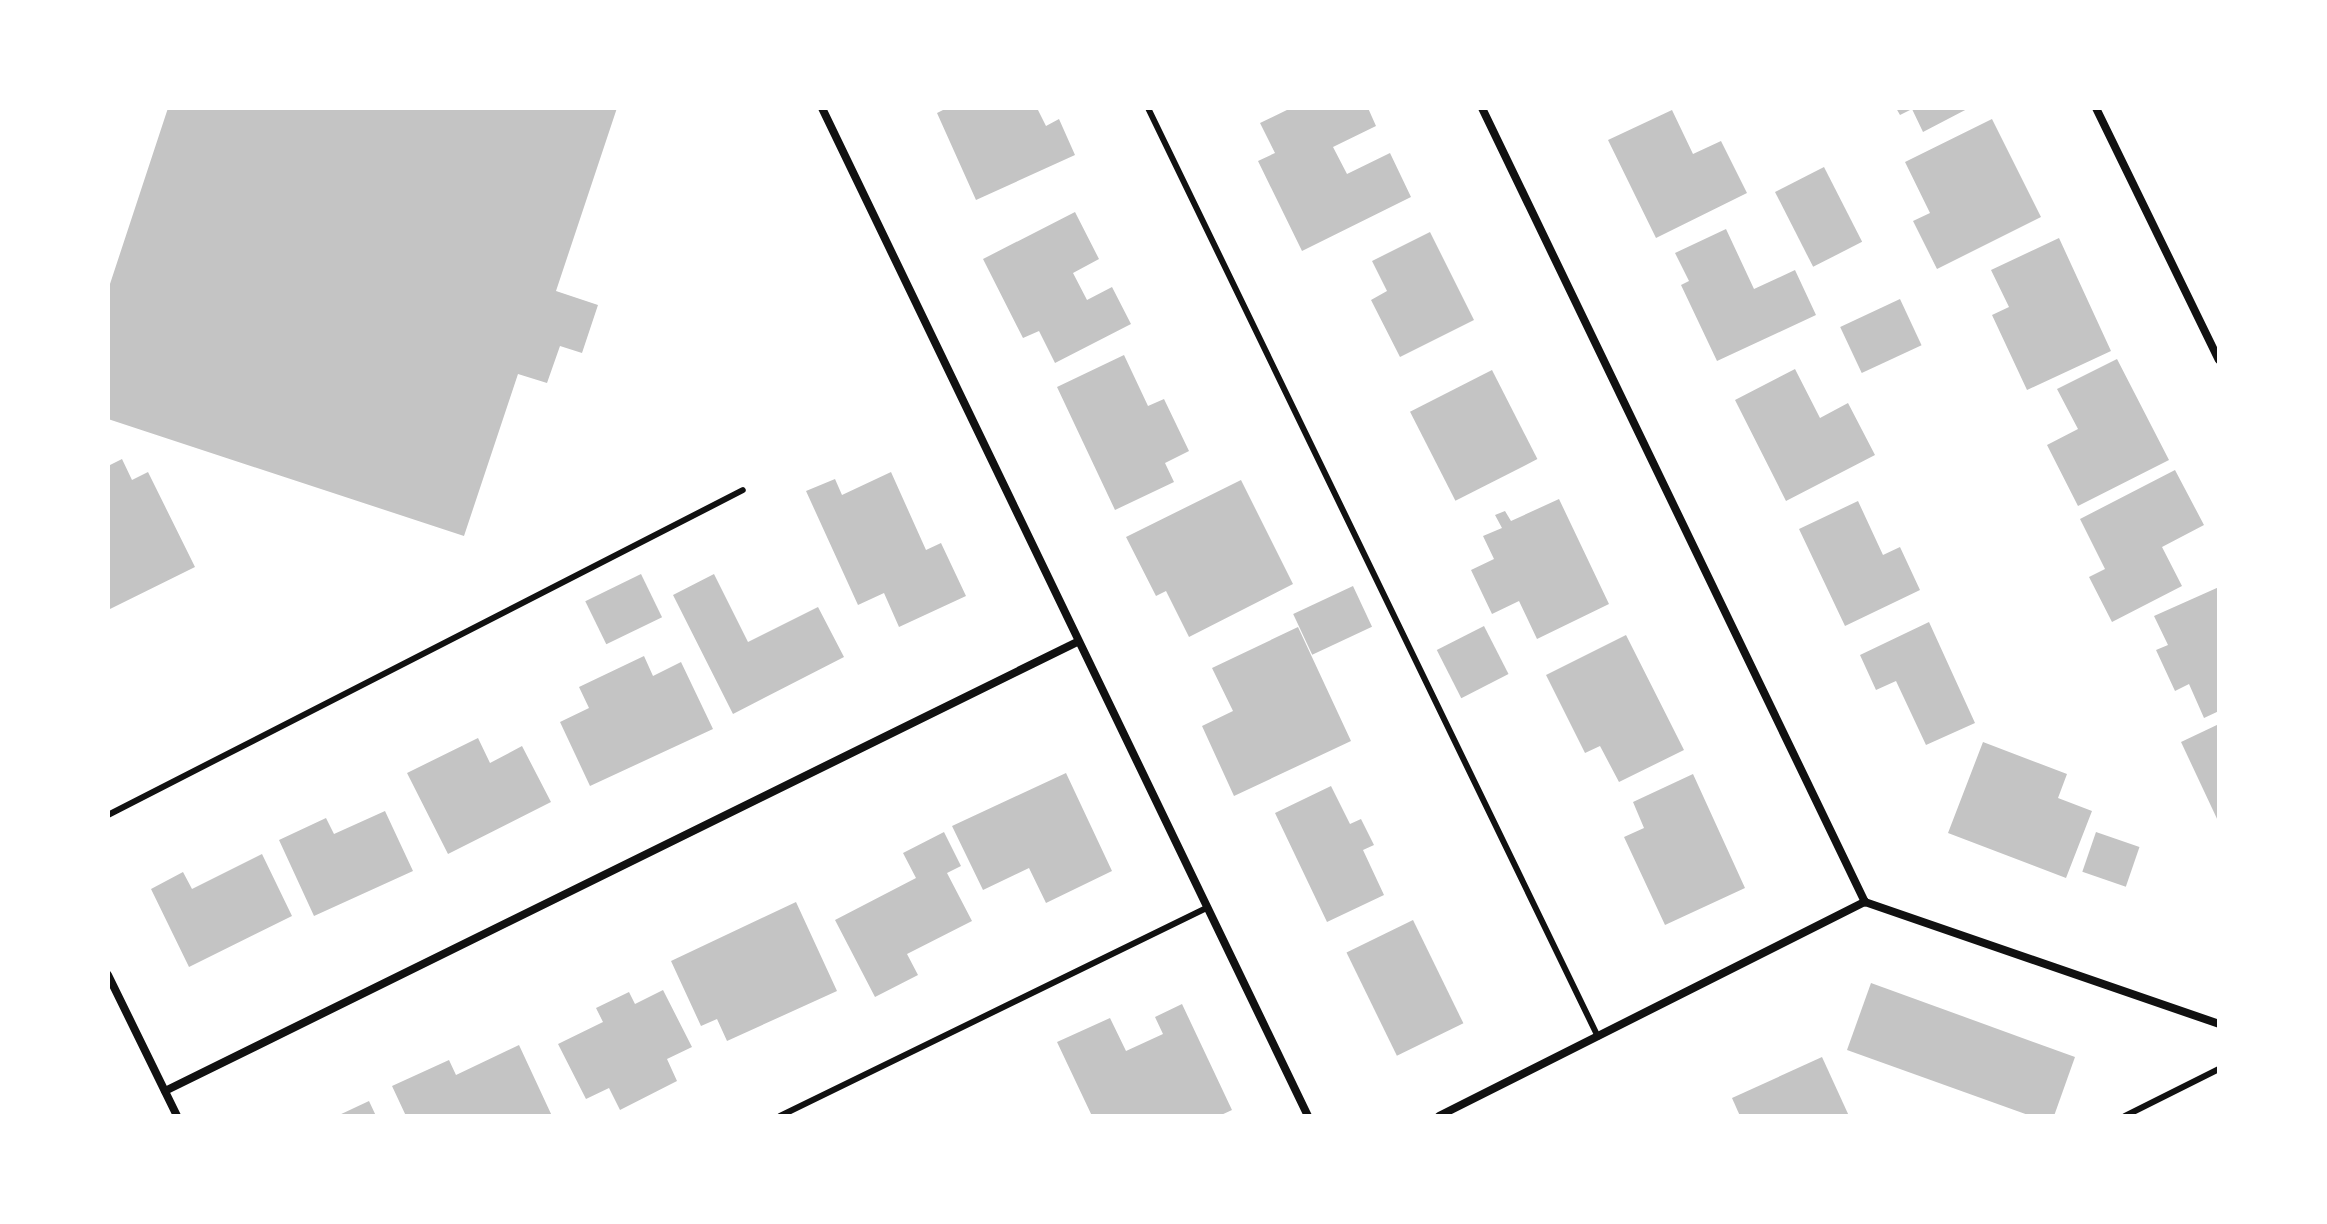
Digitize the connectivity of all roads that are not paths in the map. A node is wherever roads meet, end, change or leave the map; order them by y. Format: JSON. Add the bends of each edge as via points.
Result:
{"nodes":[{"id":1,"x":822,"y":108,"type":"edge"},
{"id":2,"x":1148,"y":108,"type":"edge"},
{"id":3,"x":1482,"y":108,"type":"edge"},
{"id":4,"x":2096,"y":108,"type":"edge"},
{"id":5,"x":2219,"y":360,"type":"edge"},
{"id":6,"x":743,"y":490,"type":"dead end"},
{"id":7,"x":1077,"y":642,"type":"junction"},
{"id":8,"x":108,"y":815,"type":"edge"},
{"id":9,"x":1865,"y":902,"type":"junction"},
{"id":10,"x":1207,"y":908,"type":"junction"},
{"id":11,"x":108,"y":975,"type":"edge"},
{"id":12,"x":2219,"y":1024,"type":"edge"},
{"id":13,"x":1598,"y":1037,"type":"junction"},
{"id":14,"x":2219,"y":1069,"type":"edge"},
{"id":15,"x":165,"y":1091,"type":"junction"},
{"id":16,"x":177,"y":1116,"type":"edge"},
{"id":17,"x":780,"y":1116,"type":"edge"},
{"id":18,"x":1308,"y":1116,"type":"edge"},
{"id":19,"x":1439,"y":1116,"type":"edge"},
{"id":20,"x":2125,"y":1116,"type":"edge"}],
"edges":[{"from":1,"to":7,"type":"street"},
{"from":2,"to":13,"type":"lane"},
{"from":3,"to":9,"type":"street"},
{"from":4,"to":5,"type":"street"},
{"from":6,"to":8,"type":"lane"},
{"from":7,"to":10,"type":"street"},
{"from":7,"to":15,"type":"street"},
{"from":9,"to":12,"type":"street"},
{"from":9,"to":13,"type":"street"},
{"from":10,"to":17,"type":"lane"},
{"from":10,"to":18,"type":"street"},
{"from":11,"to":15,"type":"street"},
{"from":13,"to":19,"type":"street"},
{"from":14,"to":20,"type":"lane"},
{"from":15,"to":16,"type":"street"}]}
